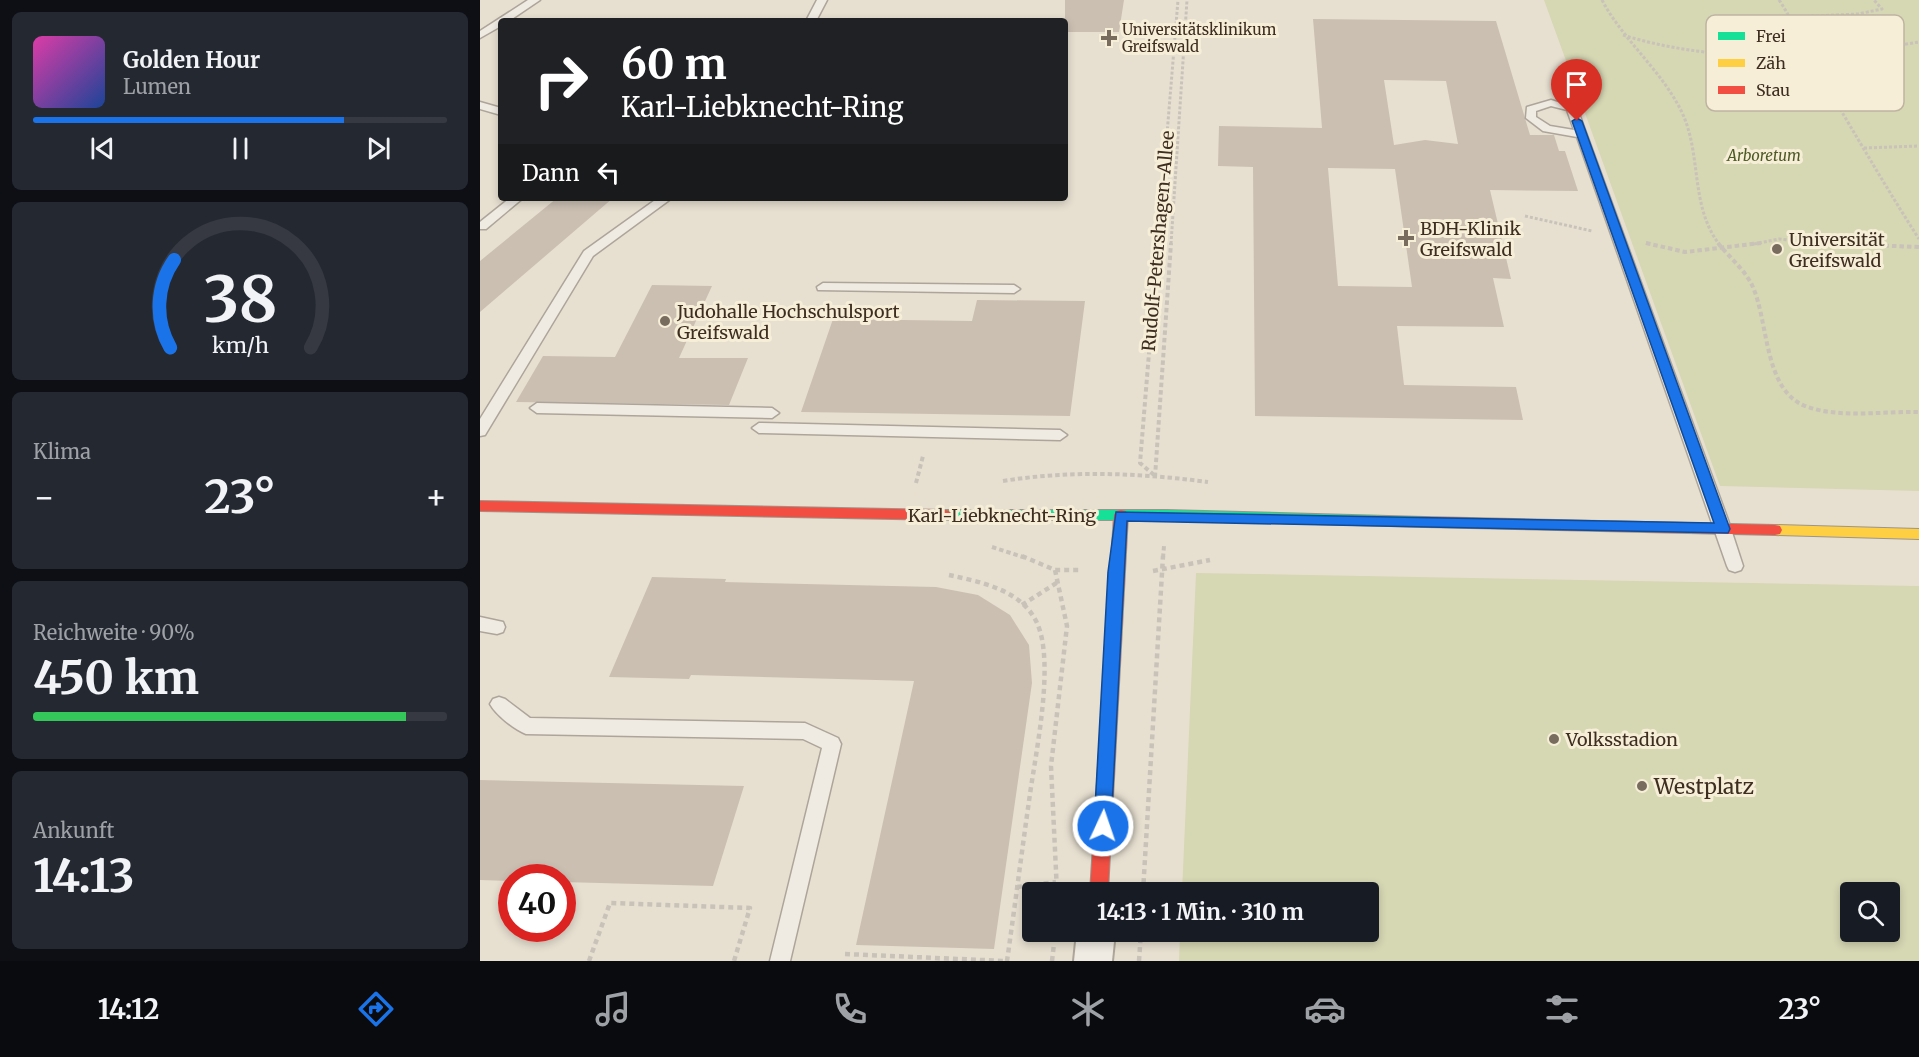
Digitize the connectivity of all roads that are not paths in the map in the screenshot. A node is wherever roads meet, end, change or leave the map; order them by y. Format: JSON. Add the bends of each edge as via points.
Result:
{"nodes":[{"id":1,"x":535,"y":0,"type":"edge"},
{"id":2,"x":822,"y":0,"type":"edge"},
{"id":3,"x":507,"y":18,"type":"edge"},
{"id":4,"x":813,"y":18,"type":"edge"},
{"id":5,"x":498,"y":24,"type":"edge"},
{"id":6,"x":480,"y":35,"type":"edge"},
{"id":7,"x":480,"y":105,"type":"edge"},
{"id":8,"x":498,"y":111,"type":"edge"},
{"id":9,"x":1582,"y":134,"type":"dead end"},
{"id":10,"x":513,"y":201,"type":"edge"},
{"id":11,"x":662,"y":201,"type":"edge"},
{"id":12,"x":482,"y":226,"type":"dead end"},
{"id":13,"x":823,"y":287,"type":"dead end"},
{"id":14,"x":1014,"y":288,"type":"dead end"},
{"id":15,"x":537,"y":408,"type":"dead end"},
{"id":16,"x":772,"y":413,"type":"dead end"},
{"id":17,"x":759,"y":428,"type":"dead end"},
{"id":18,"x":480,"y":431,"type":"edge"},
{"id":19,"x":1060,"y":435,"type":"dead end"},
{"id":20,"x":480,"y":506,"type":"edge"},
{"id":21,"x":1121,"y":515,"type":"junction"},
{"id":22,"x":1723,"y":529,"type":"junction"},
{"id":23,"x":1919,"y":534,"type":"edge"},
{"id":24,"x":1735,"y":566,"type":"dead end"},
{"id":25,"x":480,"y":624,"type":"edge"},
{"id":26,"x":497,"y":627,"type":"dead end"},
{"id":27,"x":499,"y":704,"type":"dead end"},
{"id":28,"x":1100,"y":882,"type":"edge"},
{"id":29,"x":1095,"y":942,"type":"edge"},
{"id":30,"x":780,"y":961,"type":"edge"},
{"id":31,"x":1094,"y":961,"type":"edge"}],
"edges":[{"from":1,"to":3,"type":"lane"},
{"from":2,"to":4,"type":"lane"},
{"from":5,"to":6,"type":"lane"},
{"from":7,"to":8,"type":"lane"},
{"from":9,"to":22,"type":"lane"},
{"from":10,"to":12,"type":"lane"},
{"from":11,"to":18,"type":"lane","via":[[588,254]]},
{"from":13,"to":14,"type":"lane"},
{"from":15,"to":16,"type":"lane"},
{"from":17,"to":19,"type":"lane"},
{"from":20,"to":21,"type":"street","name":"Karl-Liebknecht-Ring"},
{"from":21,"to":22,"type":"street","name":"Karl-Liebknecht-Ring"},
{"from":21,"to":28,"type":"street"},
{"from":22,"to":23,"type":"street","name":"Karl-Liebknecht-Ring"},
{"from":22,"to":24,"type":"lane"},
{"from":25,"to":26,"type":"lane"},
{"from":27,"to":30,"type":"lane","via":[[526,726],[806,731],[832,744]]},
{"from":29,"to":31,"type":"street"}]}
